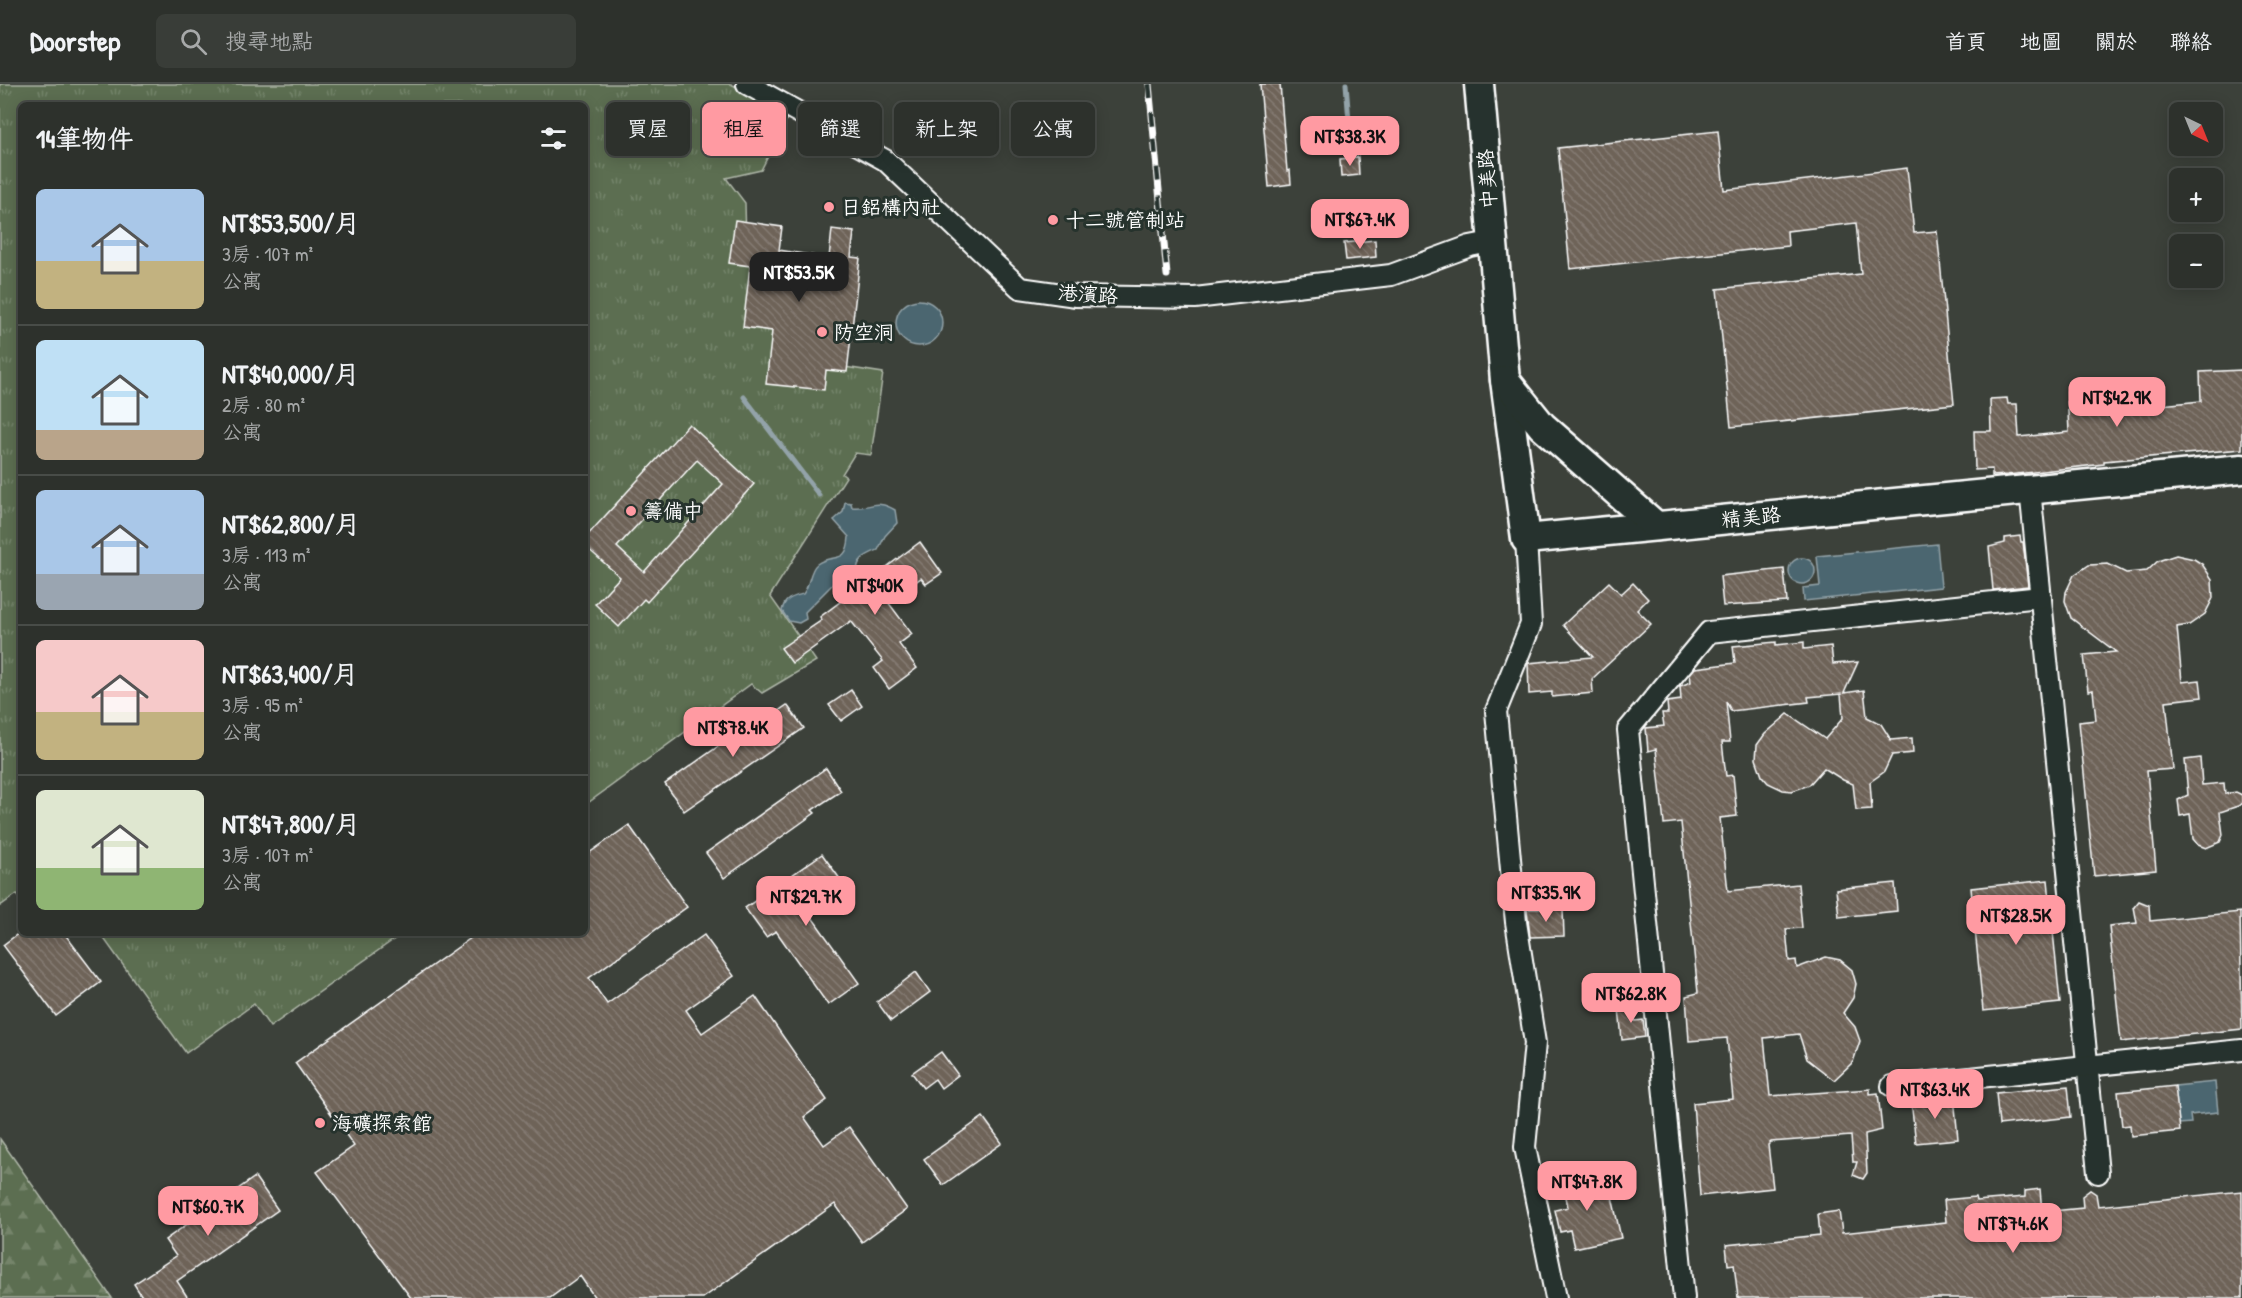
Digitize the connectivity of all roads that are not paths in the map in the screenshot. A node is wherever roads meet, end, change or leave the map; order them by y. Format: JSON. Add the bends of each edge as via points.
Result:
{"nodes":[{"id":1,"x":747,"y":84,"type":"edge"},
{"id":2,"x":1479,"y":84,"type":"edge"},
{"id":3,"x":1491,"y":242,"type":"junction"},
{"id":4,"x":1505,"y":380,"type":"junction"},
{"id":5,"x":2242,"y":469,"type":"edge"},
{"id":6,"x":2030,"y":489,"type":"junction"},
{"id":7,"x":1656,"y":526,"type":"junction"},
{"id":8,"x":1526,"y":539,"type":"junction"},
{"id":9,"x":2041,"y":597,"type":"junction"},
{"id":10,"x":2242,"y":1050,"type":"edge"},
{"id":11,"x":2087,"y":1066,"type":"junction"},
{"id":12,"x":1892,"y":1086,"type":"dead end"},
{"id":13,"x":2098,"y":1173,"type":"dead end"},
{"id":14,"x":1556,"y":1298,"type":"edge"},
{"id":15,"x":1684,"y":1298,"type":"edge"}],
"edges":[{"from":1,"to":3,"type":"street","name":"港濱路","via":[[885,160],[1020,288],[1076,296],[1195,298],[1391,275]]},
{"from":2,"to":3,"type":"main road","name":"中美路"},
{"from":3,"to":4,"type":"main road","name":"中美路"},
{"from":4,"to":7,"type":"main road","via":[[1542,426]]},
{"from":4,"to":8,"type":"main road"},
{"from":5,"to":6,"type":"main road","name":"精美路"},
{"from":6,"to":7,"type":"main road","name":"精美路"},
{"from":6,"to":9,"type":"street"},
{"from":7,"to":8,"type":"main road","name":"精美路"},
{"from":8,"to":14,"type":"street","via":[[1531,624],[1496,711],[1516,922],[1535,1043],[1525,1147]]},
{"from":9,"to":11,"type":"street"},
{"from":9,"to":15,"type":"street","via":[[1709,632],[1628,730]]},
{"from":10,"to":11,"type":"street"},
{"from":11,"to":12,"type":"street"},
{"from":11,"to":13,"type":"street"}]}
